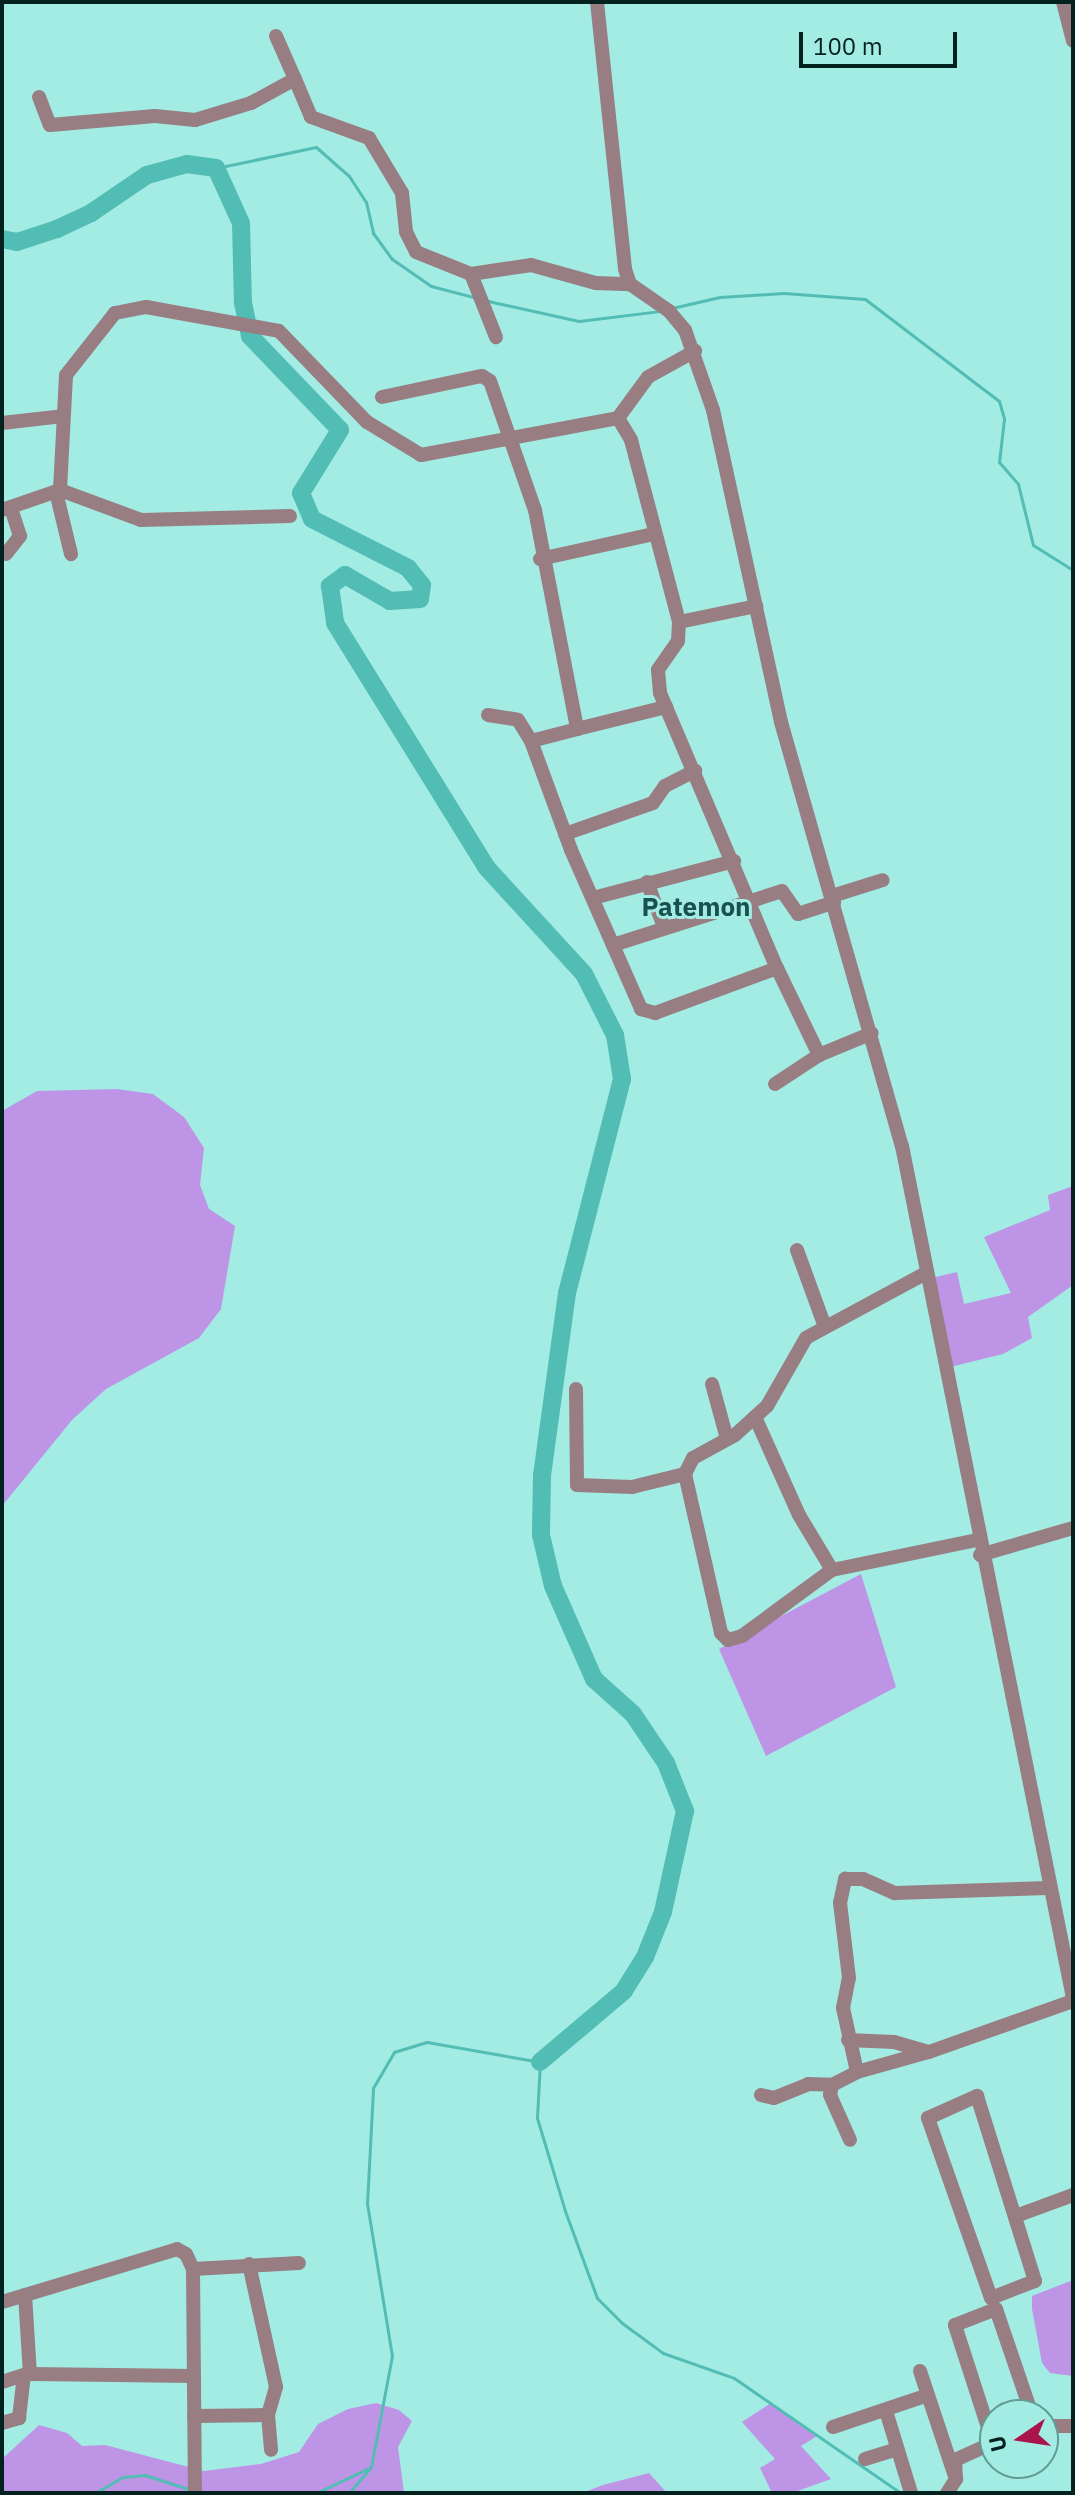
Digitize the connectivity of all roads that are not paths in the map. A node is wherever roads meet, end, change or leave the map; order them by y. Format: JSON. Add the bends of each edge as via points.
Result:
{"nodes":[{"id":1,"x":598,"y":2,"type":"edge"},
{"id":2,"x":1063,"y":2,"type":"edge"},
{"id":3,"x":276,"y":36,"type":"dead end"},
{"id":4,"x":1073,"y":41,"type":"edge"},
{"id":5,"x":295,"y":79,"type":"junction"},
{"id":6,"x":39,"y":97,"type":"dead end"},
{"id":7,"x":471,"y":274,"type":"junction"},
{"id":8,"x":630,"y":284,"type":"junction"},
{"id":9,"x":496,"y":337,"type":"dead end"},
{"id":10,"x":695,"y":351,"type":"junction"},
{"id":11,"x":382,"y":397,"type":"dead end"},
{"id":12,"x":63,"y":416,"type":"junction"},
{"id":13,"x":618,"y":418,"type":"junction"},
{"id":14,"x":2,"y":423,"type":"edge"},
{"id":15,"x":511,"y":437,"type":"junction"},
{"id":16,"x":58,"y":491,"type":"junction"},
{"id":17,"x":6,"y":509,"type":"edge"},
{"id":18,"x":290,"y":516,"type":"dead end"},
{"id":19,"x":654,"y":534,"type":"junction"},
{"id":20,"x":6,"y":554,"type":"dead end"},
{"id":21,"x":71,"y":554,"type":"dead end"},
{"id":22,"x":540,"y":559,"type":"junction"},
{"id":23,"x":756,"y":606,"type":"junction"},
{"id":24,"x":679,"y":622,"type":"junction"},
{"id":25,"x":666,"y":707,"type":"junction"},
{"id":26,"x":488,"y":715,"type":"dead end"},
{"id":27,"x":577,"y":729,"type":"junction"},
{"id":28,"x":531,"y":741,"type":"junction"},
{"id":29,"x":695,"y":771,"type":"junction"},
{"id":30,"x":565,"y":834,"type":"junction"},
{"id":31,"x":734,"y":861,"type":"junction"},
{"id":32,"x":883,"y":880,"type":"dead end"},
{"id":33,"x":647,"y":882,"type":"junction"},
{"id":34,"x":593,"y":898,"type":"junction"},
{"id":35,"x":833,"y":899,"type":"junction"},
{"id":36,"x":752,"y":902,"type":"junction"},
{"id":37,"x":664,"y":927,"type":"junction"},
{"id":38,"x":613,"y":945,"type":"junction"},
{"id":39,"x":777,"y":968,"type":"junction"},
{"id":40,"x":872,"y":1033,"type":"junction"},
{"id":41,"x":819,"y":1055,"type":"junction"},
{"id":42,"x":775,"y":1084,"type":"dead end"},
{"id":43,"x":797,"y":1250,"type":"dead end"},
{"id":44,"x":926,"y":1273,"type":"junction"},
{"id":45,"x":824,"y":1324,"type":"junction"},
{"id":46,"x":712,"y":1384,"type":"dead end"},
{"id":47,"x":576,"y":1389,"type":"dead end"},
{"id":48,"x":755,"y":1417,"type":"junction"},
{"id":49,"x":727,"y":1439,"type":"junction"},
{"id":50,"x":685,"y":1474,"type":"junction"},
{"id":51,"x":1073,"y":1528,"type":"edge"},
{"id":52,"x":979,"y":1547,"type":"junction"},
{"id":53,"x":832,"y":1570,"type":"junction"},
{"id":54,"x":1048,"y":1888,"type":"junction"},
{"id":55,"x":1072,"y":1992,"type":"edge"},
{"id":56,"x":848,"y":2040,"type":"junction"},
{"id":57,"x":929,"y":2052,"type":"junction"},
{"id":58,"x":857,"y":2072,"type":"junction"},
{"id":59,"x":832,"y":2085,"type":"junction"},
{"id":60,"x":761,"y":2095,"type":"dead end"},
{"id":61,"x":850,"y":2140,"type":"dead end"},
{"id":62,"x":1073,"y":2195,"type":"edge"},
{"id":63,"x":1016,"y":2216,"type":"junction"},
{"id":64,"x":299,"y":2263,"type":"dead end"},
{"id":65,"x":249,"y":2264,"type":"junction"},
{"id":66,"x":193,"y":2269,"type":"junction"},
{"id":67,"x":25,"y":2295,"type":"junction"},
{"id":68,"x":2,"y":2302,"type":"edge"},
{"id":69,"x":920,"y":2371,"type":"dead end"},
{"id":70,"x":27,"y":2374,"type":"junction"},
{"id":71,"x":194,"y":2376,"type":"junction"},
{"id":72,"x":2,"y":2382,"type":"edge"},
{"id":73,"x":928,"y":2395,"type":"junction"},
{"id":74,"x":980,"y":2399,"type":"edge"},
{"id":75,"x":1027,"y":2399,"type":"edge"},
{"id":76,"x":886,"y":2411,"type":"junction"},
{"id":77,"x":268,"y":2415,"type":"junction"},
{"id":78,"x":194,"y":2416,"type":"junction"},
{"id":79,"x":2,"y":2423,"type":"edge"},
{"id":80,"x":833,"y":2427,"type":"dead end"},
{"id":81,"x":897,"y":2449,"type":"junction"},
{"id":82,"x":979,"y":2449,"type":"edge"},
{"id":83,"x":271,"y":2450,"type":"dead end"},
{"id":84,"x":865,"y":2459,"type":"dead end"},
{"id":85,"x":956,"y":2479,"type":"junction"},
{"id":86,"x":195,"y":2493,"type":"edge"},
{"id":87,"x":911,"y":2493,"type":"edge"},
{"id":88,"x":947,"y":2493,"type":"edge"}],
"edges":[{"from":1,"to":8,"type":"street"},
{"from":2,"to":4,"type":"street"},
{"from":3,"to":5,"type":"street"},
{"from":5,"to":6,"type":"street","via":[[251,103],[195,120],[155,116],[50,125]]},
{"from":5,"to":7,"type":"street","via":[[311,117],[369,138],[402,193],[406,232],[416,252]]},
{"from":7,"to":8,"type":"street","via":[[531,265],[596,283]]},
{"from":7,"to":9,"type":"street"},
{"from":8,"to":10,"type":"street","via":[[678,320]]},
{"from":10,"to":13,"type":"street","via":[[648,377]]},
{"from":10,"to":23,"type":"street"},
{"from":11,"to":15,"type":"street","via":[[486,378]]},
{"from":12,"to":14,"type":"street"},
{"from":12,"to":15,"type":"street","via":[[66,375],[115,313],[146,307],[279,331],[337,395],[414,453]]},
{"from":12,"to":16,"type":"street"},
{"from":13,"to":15,"type":"street"},
{"from":13,"to":19,"type":"street","via":[[631,440]]},
{"from":15,"to":22,"type":"street","via":[[535,510]]},
{"from":16,"to":17,"type":"street"},
{"from":16,"to":18,"type":"street","via":[[152,522]]},
{"from":16,"to":21,"type":"street"},
{"from":17,"to":20,"type":"street","via":[[20,536]]},
{"from":19,"to":22,"type":"street"},
{"from":19,"to":24,"type":"street"},
{"from":22,"to":27,"type":"street"},
{"from":23,"to":24,"type":"street"},
{"from":23,"to":35,"type":"street","via":[[781,722]]},
{"from":24,"to":25,"type":"street","via":[[678,641],[658,670]]},
{"from":25,"to":27,"type":"street"},
{"from":25,"to":29,"type":"street"},
{"from":26,"to":28,"type":"street","via":[[518,720]]},
{"from":27,"to":28,"type":"street"},
{"from":28,"to":30,"type":"street"},
{"from":29,"to":30,"type":"street","via":[[665,786],[653,803]]},
{"from":29,"to":31,"type":"street"},
{"from":30,"to":34,"type":"street"},
{"from":31,"to":33,"type":"street"},
{"from":31,"to":36,"type":"street"},
{"from":32,"to":35,"type":"street"},
{"from":33,"to":34,"type":"street"},
{"from":33,"to":37,"type":"street"},
{"from":34,"to":38,"type":"street"},
{"from":35,"to":36,"type":"street","via":[[798,914],[782,891]]},
{"from":35,"to":40,"type":"street"},
{"from":36,"to":37,"type":"street"},
{"from":36,"to":39,"type":"street"},
{"from":37,"to":38,"type":"street"},
{"from":38,"to":39,"type":"street","via":[[647,1012]]},
{"from":39,"to":41,"type":"street"},
{"from":40,"to":41,"type":"street"},
{"from":40,"to":44,"type":"street","via":[[902,1146]]},
{"from":41,"to":42,"type":"street"},
{"from":43,"to":45,"type":"street"},
{"from":44,"to":45,"type":"street"},
{"from":44,"to":52,"type":"street"},
{"from":45,"to":48,"type":"street","via":[[806,1338]]},
{"from":46,"to":49,"type":"street"},
{"from":47,"to":50,"type":"street","via":[[577,1485],[632,1487]]},
{"from":48,"to":49,"type":"street"},
{"from":48,"to":53,"type":"street","via":[[799,1515]]},
{"from":49,"to":50,"type":"street","via":[[693,1458]]},
{"from":50,"to":53,"type":"street","via":[[721,1633],[728,1640],[742,1636]]},
{"from":51,"to":52,"type":"street"},
{"from":52,"to":53,"type":"street"},
{"from":52,"to":54,"type":"street"},
{"from":54,"to":55,"type":"street"},
{"from":54,"to":56,"type":"street","via":[[895,1893],[863,1879],[845,1879],[840,1903],[849,1978],[843,2008]]},
{"from":55,"to":57,"type":"street"},
{"from":56,"to":57,"type":"street","via":[[894,2042]]},
{"from":56,"to":58,"type":"street"},
{"from":57,"to":58,"type":"street"},
{"from":58,"to":59,"type":"street"},
{"from":59,"to":60,"type":"street","via":[[808,2084],[769,2098]]},
{"from":59,"to":61,"type":"street","via":[[830,2095]]},
{"from":62,"to":63,"type":"street"},
{"from":63,"to":63,"type":"street","via":[[977,2096],[928,2118],[991,2298],[1035,2281]]},
{"from":64,"to":65,"type":"street"},
{"from":65,"to":66,"type":"street"},
{"from":65,"to":77,"type":"street","via":[[276,2387]]},
{"from":66,"to":67,"type":"street","via":[[177,2249]]},
{"from":66,"to":71,"type":"street"},
{"from":67,"to":68,"type":"street"},
{"from":67,"to":70,"type":"street"},
{"from":69,"to":73,"type":"street"},
{"from":70,"to":71,"type":"street"},
{"from":70,"to":72,"type":"street"},
{"from":70,"to":79,"type":"street","via":[[19,2418]]},
{"from":71,"to":78,"type":"street"},
{"from":73,"to":76,"type":"street"},
{"from":73,"to":85,"type":"street"},
{"from":74,"to":75,"type":"street","via":[[955,2325],[996,2309]]},
{"from":76,"to":80,"type":"street"},
{"from":76,"to":81,"type":"street"},
{"from":77,"to":78,"type":"street"},
{"from":77,"to":83,"type":"street"},
{"from":78,"to":86,"type":"street"},
{"from":81,"to":84,"type":"street"},
{"from":81,"to":87,"type":"street"},
{"from":82,"to":85,"type":"street","via":[[955,2460]]},
{"from":85,"to":88,"type":"street"}]}
